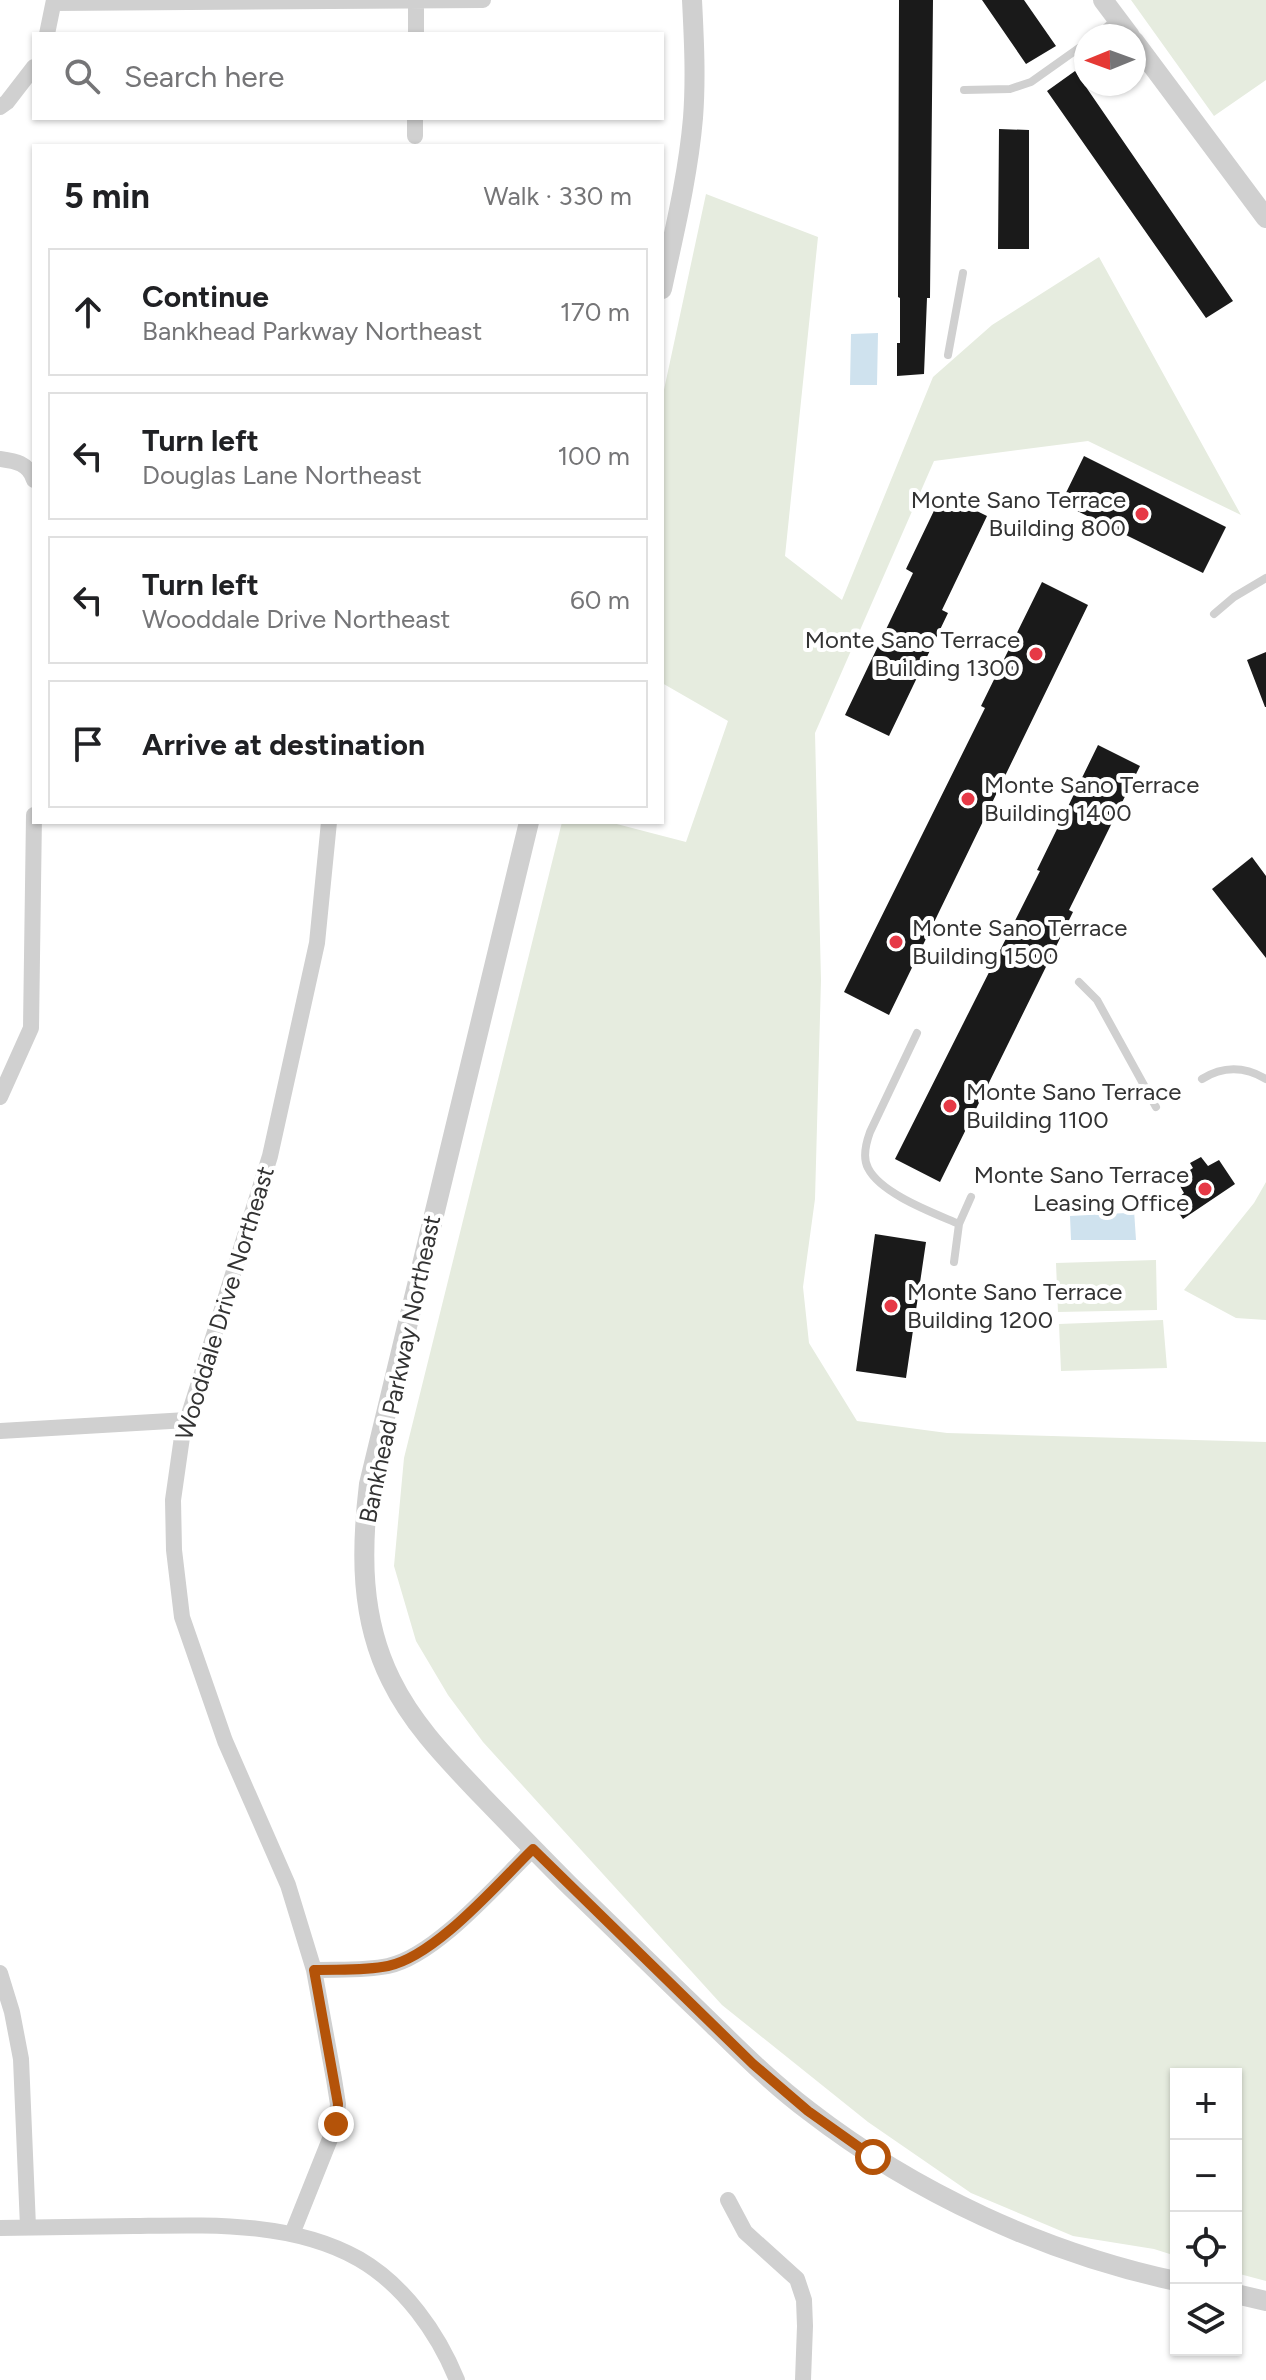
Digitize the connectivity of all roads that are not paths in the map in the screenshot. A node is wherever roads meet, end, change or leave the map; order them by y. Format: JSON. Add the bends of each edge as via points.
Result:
{"nodes":[{"id":1,"x":416,"y":0,"type":"edge"},
{"id":2,"x":483,"y":0,"type":"edge"},
{"id":3,"x":692,"y":0,"type":"edge"},
{"id":4,"x":1103,"y":0,"type":"edge"},
{"id":5,"x":54,"y":1,"type":"edge"},
{"id":6,"x":1117,"y":19,"type":"junction"},
{"id":7,"x":1111,"y":24,"type":"edge"},
{"id":8,"x":1121,"y":24,"type":"edge"},
{"id":9,"x":47,"y":32,"type":"edge"},
{"id":10,"x":416,"y":32,"type":"edge"},
{"id":11,"x":1074,"y":52,"type":"edge"},
{"id":12,"x":1146,"y":57,"type":"edge"},
{"id":13,"x":32,"y":70,"type":"edge"},
{"id":14,"x":964,"y":90,"type":"dead end"},
{"id":15,"x":0,"y":107,"type":"edge"},
{"id":16,"x":415,"y":120,"type":"edge"},
{"id":17,"x":415,"y":136,"type":"dead end"},
{"id":18,"x":1266,"y":218,"type":"edge"},
{"id":19,"x":963,"y":273,"type":"dead end"},
{"id":20,"x":664,"y":280,"type":"edge"},
{"id":21,"x":948,"y":355,"type":"dead end"},
{"id":22,"x":0,"y":459,"type":"edge"},
{"id":23,"x":32,"y":473,"type":"edge"},
{"id":24,"x":1266,"y":578,"type":"edge"},
{"id":25,"x":1214,"y":614,"type":"dead end"},
{"id":26,"x":34,"y":824,"type":"edge"},
{"id":27,"x":329,"y":824,"type":"edge"},
{"id":28,"x":529,"y":824,"type":"edge"},
{"id":29,"x":1079,"y":982,"type":"dead end"},
{"id":30,"x":917,"y":1033,"type":"dead end"},
{"id":31,"x":1202,"y":1079,"type":"dead end"},
{"id":32,"x":1266,"y":1079,"type":"edge"},
{"id":33,"x":0,"y":1097,"type":"edge"},
{"id":34,"x":1156,"y":1107,"type":"dead end"},
{"id":35,"x":971,"y":1197,"type":"dead end"},
{"id":36,"x":959,"y":1224,"type":"junction"},
{"id":37,"x":954,"y":1262,"type":"dead end"},
{"id":38,"x":187,"y":1420,"type":"junction"},
{"id":39,"x":0,"y":1431,"type":"edge"},
{"id":40,"x":533,"y":1849,"type":"junction"},
{"id":41,"x":314,"y":1970,"type":"junction"},
{"id":42,"x":0,"y":1973,"type":"edge"},
{"id":43,"x":728,"y":2200,"type":"dead end"},
{"id":44,"x":28,"y":2227,"type":"junction"},
{"id":45,"x":0,"y":2228,"type":"edge"},
{"id":46,"x":292,"y":2234,"type":"junction"},
{"id":47,"x":1170,"y":2280,"type":"edge"},
{"id":48,"x":1242,"y":2295,"type":"edge"},
{"id":49,"x":1266,"y":2301,"type":"edge"},
{"id":50,"x":457,"y":2380,"type":"edge"},
{"id":51,"x":803,"y":2380,"type":"edge"}],
"edges":[{"from":1,"to":2,"type":"street"},
{"from":1,"to":5,"type":"street"},
{"from":1,"to":10,"type":"street"},
{"from":3,"to":20,"type":"street","via":[[693,117]]},
{"from":4,"to":6,"type":"street"},
{"from":5,"to":9,"type":"street"},
{"from":6,"to":7,"type":"lane"},
{"from":6,"to":8,"type":"street"},
{"from":11,"to":14,"type":"lane","via":[[1031,82],[1010,89]]},
{"from":12,"to":18,"type":"street"},
{"from":13,"to":15,"type":"street"},
{"from":16,"to":17,"type":"street"},
{"from":19,"to":21,"type":"lane"},
{"from":22,"to":23,"type":"street","via":[[20,462]]},
{"from":24,"to":25,"type":"lane"},
{"from":26,"to":33,"type":"street","via":[[31,1028]]},
{"from":27,"to":38,"type":"street","name":"Wooddale Drive Northeast","via":[[317,943],[270,1156]]},
{"from":28,"to":40,"type":"street","name":"Bankhead Parkway Northeast","via":[[369,1484],[363,1533],[368,1612],[391,1680],[434,1746]]},
{"from":29,"to":34,"type":"lane","via":[[1097,1000]]},
{"from":30,"to":36,"type":"lane","via":[[864,1148],[867,1168],[881,1184]]},
{"from":31,"to":32,"type":"lane","via":[[1225,1068]]},
{"from":35,"to":36,"type":"lane"},
{"from":36,"to":37,"type":"lane"},
{"from":38,"to":39,"type":"street"},
{"from":38,"to":41,"type":"street","name":"Wooddale Drive Northeast","via":[[173,1500],[182,1617],[225,1741],[288,1885]]},
{"from":40,"to":41,"type":"street","via":[[462,1919],[413,1957],[390,1966]]},
{"from":40,"to":47,"type":"street","name":"Bankhead Parkway Northeast","via":[[753,2064],[873,2157],[1011,2228]]},
{"from":41,"to":46,"type":"street","name":"Wooddale Drive Northeast","via":[[338,2104],[336,2124]]},
{"from":42,"to":44,"type":"street","via":[[21,2059]]},
{"from":43,"to":51,"type":"street","via":[[745,2232],[797,2279],[804,2300]]},
{"from":44,"to":45,"type":"street"},
{"from":44,"to":46,"type":"street","via":[[208,2225]]},
{"from":46,"to":50,"type":"street","via":[[358,2258],[387,2278],[417,2311]]},
{"from":48,"to":49,"type":"street"}]}
